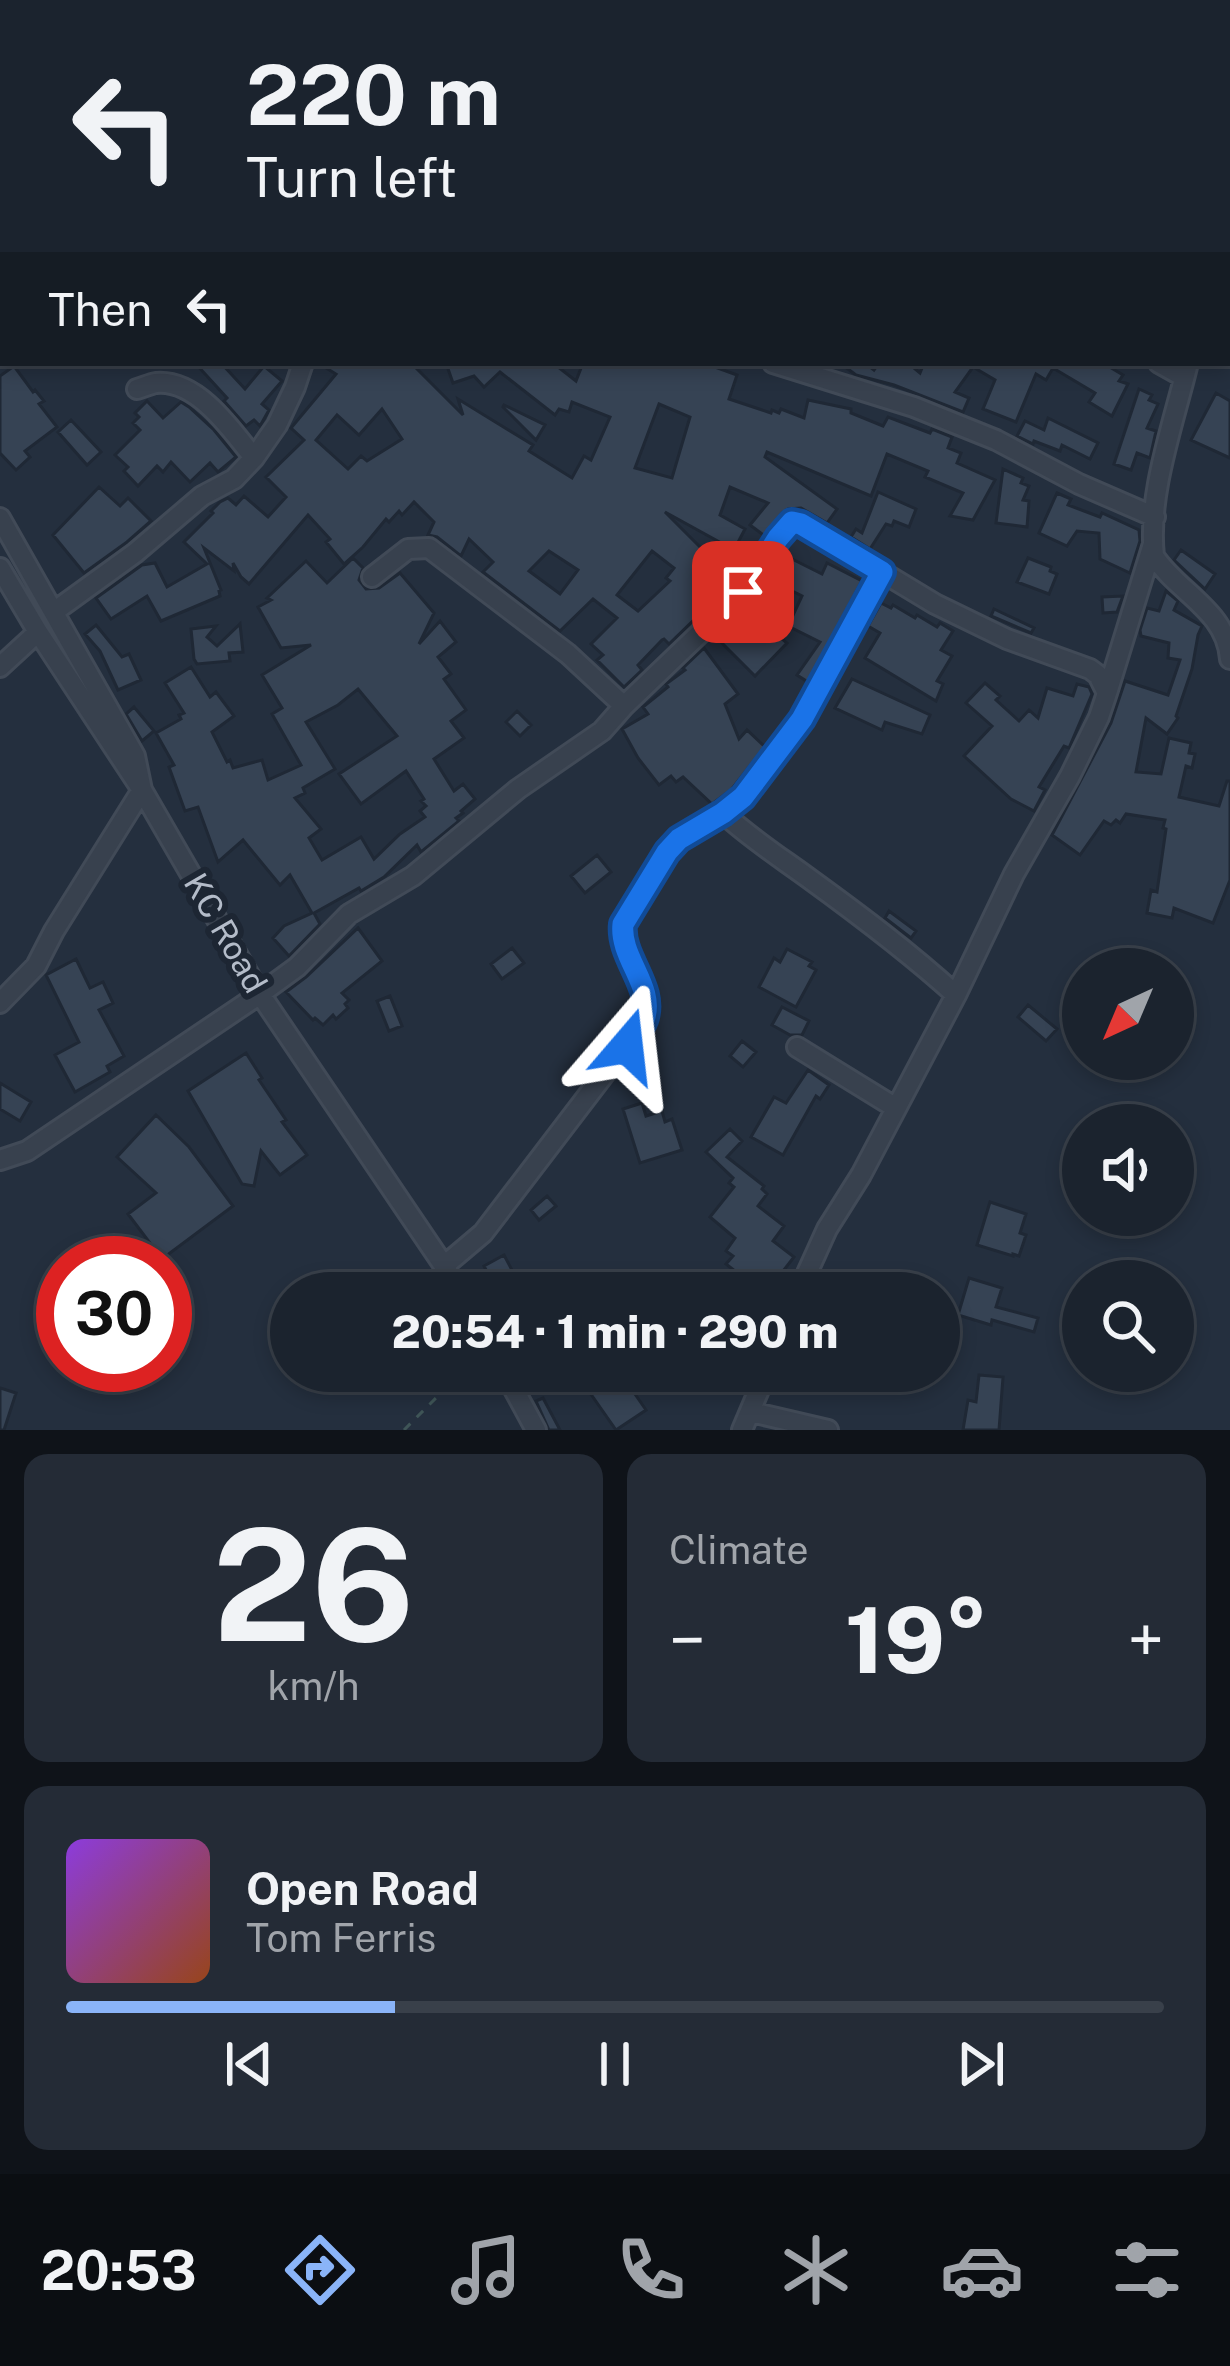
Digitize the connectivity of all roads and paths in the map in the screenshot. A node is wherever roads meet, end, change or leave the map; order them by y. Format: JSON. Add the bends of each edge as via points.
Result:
{"nodes":[{"id":1,"x":302,"y":366,"type":"edge"},
{"id":2,"x":782,"y":366,"type":"edge"},
{"id":3,"x":1186,"y":370,"type":"edge"},
{"id":4,"x":137,"y":388,"type":"dead end"},
{"id":5,"x":254,"y":458,"type":"junction"},
{"id":6,"x":0,"y":518,"type":"edge"},
{"id":7,"x":1155,"y":518,"type":"junction"},
{"id":8,"x":1153,"y":544,"type":"junction"},
{"id":9,"x":0,"y":568,"type":"edge"},
{"id":10,"x":882,"y":572,"type":"junction"},
{"id":11,"x":35,"y":577,"type":"junction"},
{"id":12,"x":372,"y":577,"type":"dead end"},
{"id":13,"x":14,"y":592,"type":"junction"},
{"id":14,"x":55,"y":611,"type":"junction"},
{"id":15,"x":38,"y":632,"type":"junction"},
{"id":16,"x":1230,"y":658,"type":"edge"},
{"id":17,"x":0,"y":667,"type":"edge"},
{"id":18,"x":1107,"y":693,"type":"junction"},
{"id":19,"x":624,"y":706,"type":"junction"},
{"id":20,"x":142,"y":790,"type":"junction"},
{"id":21,"x":723,"y":813,"type":"junction"},
{"id":22,"x":260,"y":994,"type":"junction"},
{"id":23,"x":956,"y":995,"type":"junction"},
{"id":24,"x":0,"y":1003,"type":"edge"},
{"id":25,"x":797,"y":1047,"type":"dead end"},
{"id":26,"x":896,"y":1108,"type":"junction"},
{"id":27,"x":0,"y":1160,"type":"edge"},
{"id":28,"x":445,"y":1266,"type":"junction"},
{"id":29,"x":448,"y":1272,"type":"edge"},
{"id":30,"x":808,"y":1272,"type":"edge"},
{"id":31,"x":443,"y":1392,"type":"edge"},
{"id":32,"x":515,"y":1392,"type":"edge"},
{"id":33,"x":758,"y":1392,"type":"edge"},
{"id":34,"x":746,"y":1421,"type":"edge"},
{"id":35,"x":404,"y":1430,"type":"edge"},
{"id":36,"x":536,"y":1430,"type":"edge"},
{"id":37,"x":828,"y":1430,"type":"edge"}],
"edges":[{"from":1,"to":5,"type":"street"},
{"from":2,"to":7,"type":"street","via":[[935,415]]},
{"from":3,"to":7,"type":"street"},
{"from":4,"to":5,"type":"street","via":[[178,386]]},
{"from":5,"to":14,"type":"street"},
{"from":6,"to":11,"type":"street"},
{"from":7,"to":8,"type":"street"},
{"from":8,"to":16,"type":"street","via":[[1160,565],[1220,626]]},
{"from":8,"to":18,"type":"street"},
{"from":9,"to":13,"type":"street","name":"KC Road"},
{"from":10,"to":18,"type":"street","via":[[1007,639],[1090,669]]},
{"from":10,"to":19,"type":"street","via":[[792,522],[743,592]]},
{"from":10,"to":21,"type":"street","via":[[802,719]]},
{"from":11,"to":13,"type":"street"},
{"from":11,"to":14,"type":"street"},
{"from":12,"to":19,"type":"street","via":[[408,549],[428,548]]},
{"from":13,"to":15,"type":"street","name":"KC Road"},
{"from":14,"to":20,"type":"street","via":[[134,756]]},
{"from":15,"to":17,"type":"street"},
{"from":15,"to":20,"type":"street","name":"KC Road"},
{"from":18,"to":23,"type":"street"},
{"from":19,"to":22,"type":"street","via":[[413,876],[349,914]]},
{"from":20,"to":22,"type":"street","name":"KC Road"},
{"from":20,"to":24,"type":"street","via":[[36,966]]},
{"from":21,"to":23,"type":"street"},
{"from":21,"to":28,"type":"street","via":[[667,852],[623,924],[647,1001],[644,1022],[483,1233]]},
{"from":22,"to":27,"type":"street","via":[[27,1151]]},
{"from":22,"to":28,"type":"street","name":"KC Road"},
{"from":23,"to":26,"type":"street"},
{"from":25,"to":26,"type":"street"},
{"from":26,"to":30,"type":"street"},
{"from":28,"to":29,"type":"street","name":"KC Road"},
{"from":31,"to":35,"type":"path"},
{"from":32,"to":36,"type":"street"},
{"from":33,"to":34,"type":"street"},
{"from":34,"to":37,"type":"street"}]}
